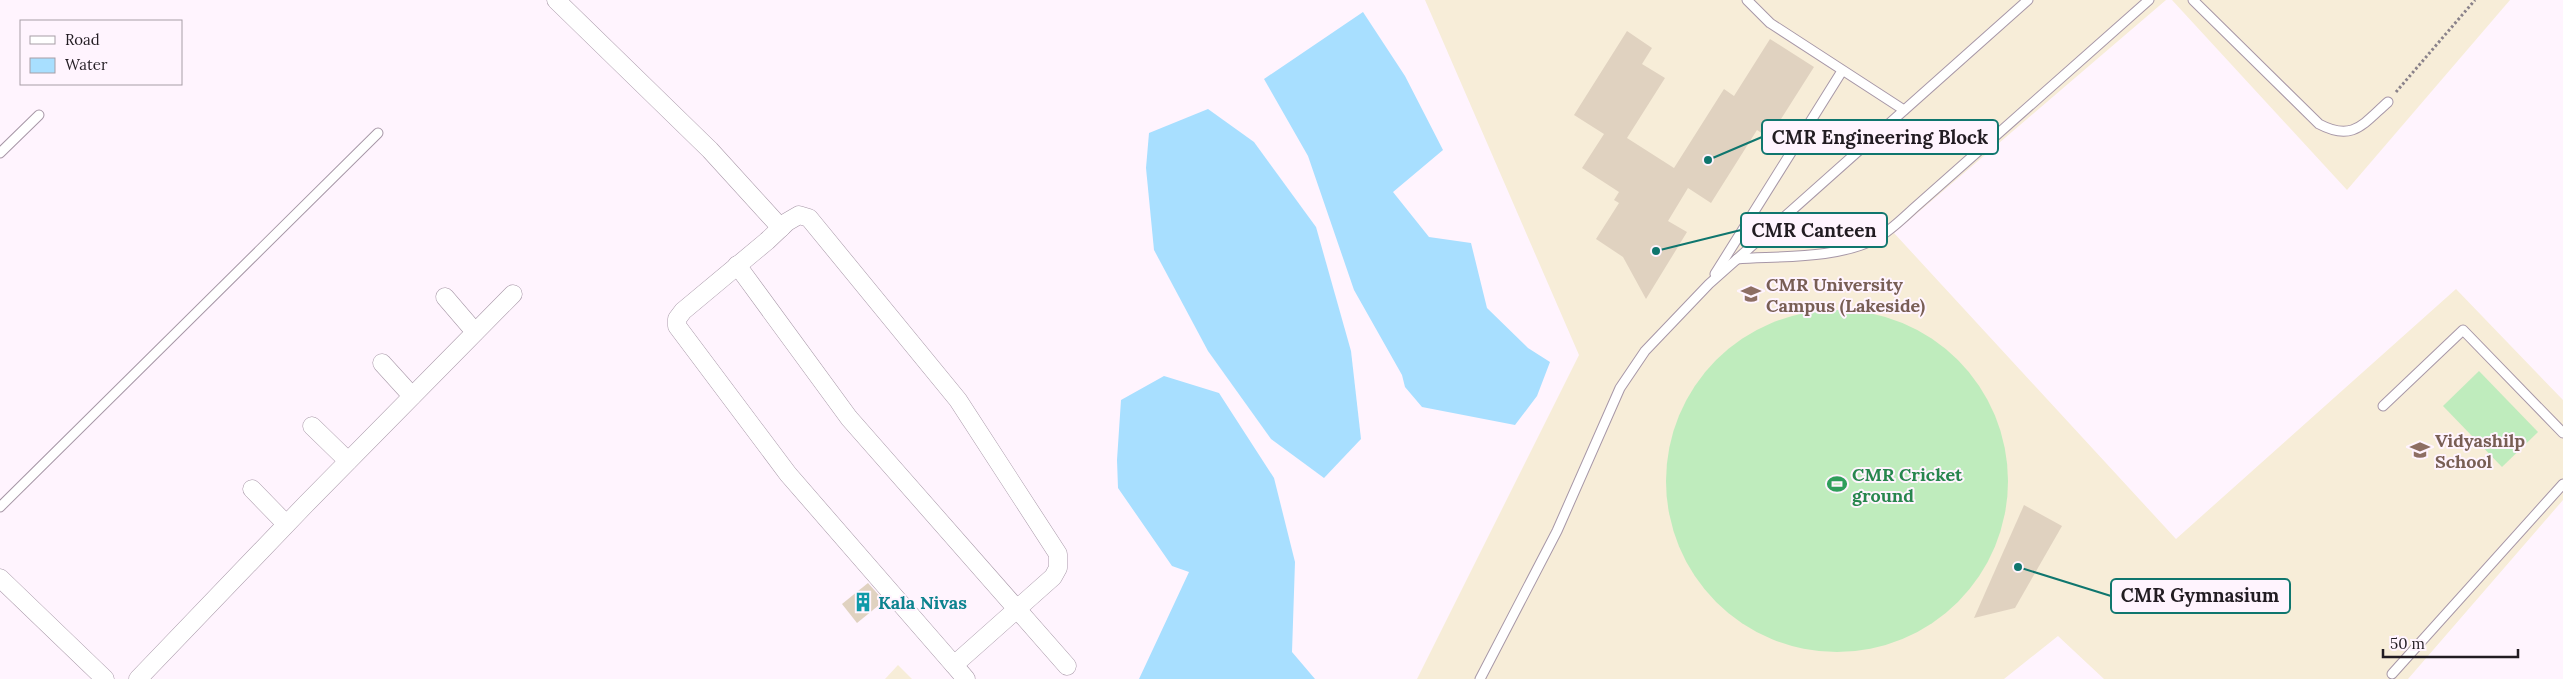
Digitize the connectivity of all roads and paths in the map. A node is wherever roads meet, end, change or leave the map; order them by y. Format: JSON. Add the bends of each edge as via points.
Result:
{"nodes":[{"id":1,"x":556,"y":0,"type":"edge"},
{"id":2,"x":1747,"y":0,"type":"edge"},
{"id":3,"x":2028,"y":0,"type":"edge"},
{"id":4,"x":2149,"y":0,"type":"edge"},
{"id":5,"x":2193,"y":0,"type":"edge"},
{"id":6,"x":2474,"y":0,"type":"edge"},
{"id":7,"x":1842,"y":71,"type":"junction"},
{"id":8,"x":2388,"y":102,"type":"joint"},
{"id":9,"x":1904,"y":110,"type":"junction"},
{"id":10,"x":38,"y":115,"type":"dead end"},
{"id":11,"x":378,"y":133,"type":"dead end"},
{"id":12,"x":0,"y":153,"type":"edge"},
{"id":13,"x":781,"y":228,"type":"junction"},
{"id":14,"x":1737,"y":259,"type":"junction"},
{"id":15,"x":737,"y":265,"type":"junction"},
{"id":16,"x":1708,"y":284,"type":"junction"},
{"id":17,"x":513,"y":294,"type":"dead end"},
{"id":18,"x":445,"y":297,"type":"dead end"},
{"id":19,"x":475,"y":332,"type":"junction"},
{"id":20,"x":382,"y":363,"type":"dead end"},
{"id":21,"x":412,"y":396,"type":"junction"},
{"id":22,"x":2383,"y":406,"type":"dead end"},
{"id":23,"x":312,"y":426,"type":"dead end"},
{"id":24,"x":2563,"y":432,"type":"edge"},
{"id":25,"x":348,"y":461,"type":"junction"},
{"id":26,"x":2563,"y":484,"type":"edge"},
{"id":27,"x":252,"y":489,"type":"dead end"},
{"id":28,"x":0,"y":507,"type":"edge"},
{"id":29,"x":286,"y":524,"type":"junction"},
{"id":30,"x":0,"y":578,"type":"edge"},
{"id":31,"x":1016,"y":609,"type":"junction"},
{"id":32,"x":954,"y":665,"type":"junction"},
{"id":33,"x":1067,"y":666,"type":"dead end"},
{"id":34,"x":2392,"y":674,"type":"dead end"},
{"id":35,"x":105,"y":679,"type":"edge"},
{"id":36,"x":138,"y":679,"type":"edge"},
{"id":37,"x":966,"y":679,"type":"edge"},
{"id":38,"x":1480,"y":679,"type":"edge"}],
"edges":[{"from":1,"to":13,"type":"street","via":[[710,150]]},
{"from":2,"to":7,"type":"lane","via":[[1770,23]]},
{"from":3,"to":9,"type":"lane"},
{"from":4,"to":14,"type":"lane","via":[[1877,238],[1819,254]]},
{"from":5,"to":8,"type":"lane","via":[[2319,124],[2332,131],[2346,133],[2361,126]]},
{"from":6,"to":8,"type":"path"},
{"from":7,"to":9,"type":"lane"},
{"from":7,"to":16,"type":"lane"},
{"from":9,"to":14,"type":"lane"},
{"from":10,"to":12,"type":"lane"},
{"from":11,"to":28,"type":"lane"},
{"from":13,"to":15,"type":"street"},
{"from":13,"to":31,"type":"street","via":[[799,215],[809,218],[958,400],[1058,554],[1058,568],[1053,577]]},
{"from":14,"to":16,"type":"lane"},
{"from":15,"to":31,"type":"street","via":[[849,418]]},
{"from":15,"to":32,"type":"street","via":[[683,311],[677,319],[682,335],[788,474]]},
{"from":16,"to":38,"type":"lane","via":[[1645,351],[1620,388],[1557,531]]},
{"from":17,"to":19,"type":"street"},
{"from":18,"to":19,"type":"street"},
{"from":19,"to":21,"type":"street"},
{"from":20,"to":21,"type":"street"},
{"from":21,"to":25,"type":"street"},
{"from":22,"to":24,"type":"lane","via":[[2463,330]]},
{"from":23,"to":25,"type":"street"},
{"from":25,"to":29,"type":"street"},
{"from":26,"to":34,"type":"lane"},
{"from":27,"to":29,"type":"street"},
{"from":29,"to":36,"type":"street"},
{"from":30,"to":35,"type":"street"},
{"from":31,"to":32,"type":"street"},
{"from":31,"to":33,"type":"street"},
{"from":32,"to":37,"type":"street"}]}
